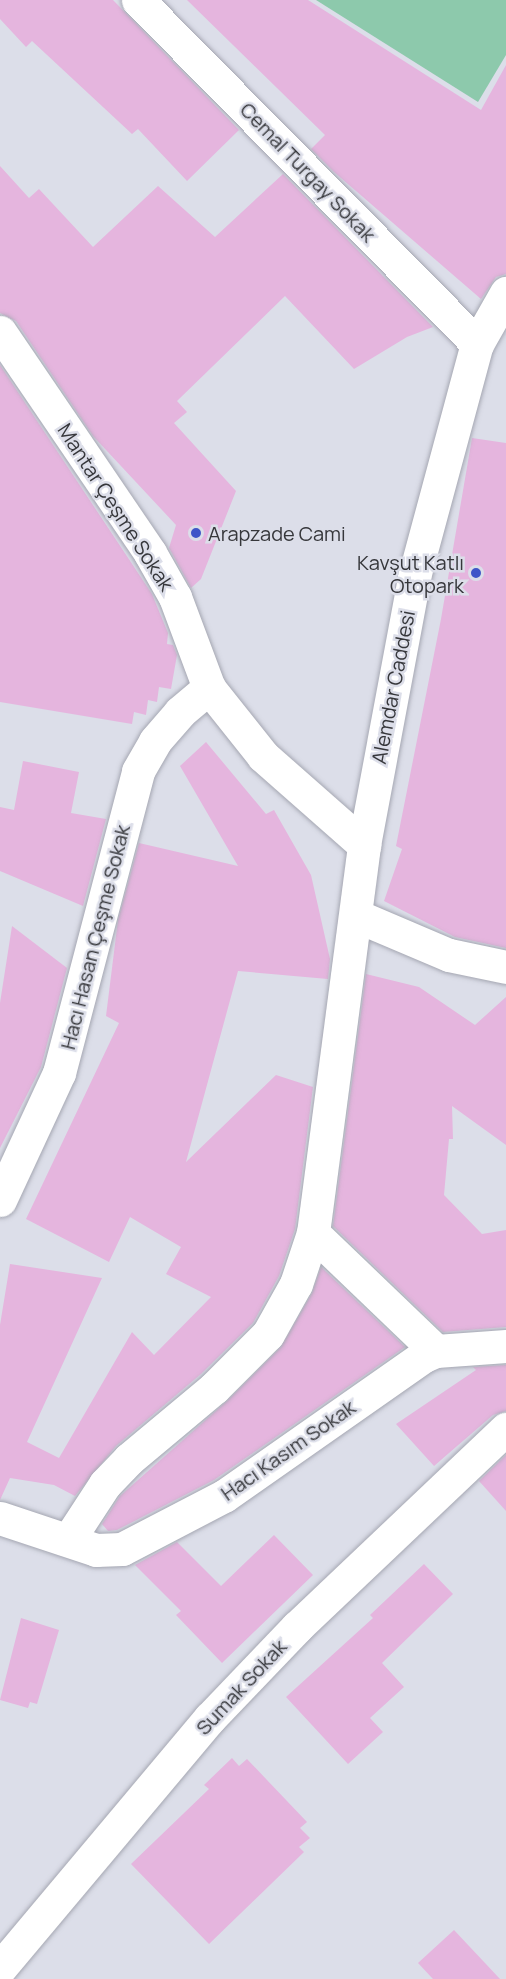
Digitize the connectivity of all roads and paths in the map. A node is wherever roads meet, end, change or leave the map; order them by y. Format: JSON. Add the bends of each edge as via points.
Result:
{"nodes":[{"id":1,"x":138,"y":0,"type":"edge"},
{"id":2,"x":506,"y":293,"type":"edge"},
{"id":3,"x":0,"y":332,"type":"edge"},
{"id":4,"x":477,"y":344,"type":"junction"},
{"id":5,"x":209,"y":688,"type":"junction"},
{"id":6,"x":364,"y":845,"type":"junction"},
{"id":7,"x":357,"y":916,"type":"junction"},
{"id":8,"x":506,"y":967,"type":"edge"},
{"id":9,"x":0,"y":1200,"type":"edge"},
{"id":10,"x":313,"y":1233,"type":"junction"},
{"id":11,"x":506,"y":1346,"type":"edge"},
{"id":12,"x":436,"y":1351,"type":"junction"},
{"id":13,"x":506,"y":1429,"type":"edge"},
{"id":14,"x":0,"y":1518,"type":"edge"},
{"id":15,"x":69,"y":1539,"type":"junction"},
{"id":16,"x":0,"y":1968,"type":"edge"}],
"edges":[{"from":1,"to":4,"type":"street","name":"Cemal Turgay Sokak"},
{"from":2,"to":4,"type":"street","name":"Alemdar Caddesi"},
{"from":3,"to":5,"type":"street","name":"Mantar Çeşme Sokak","via":[[150,553],[175,597]]},
{"from":4,"to":6,"type":"street","name":"Alemdar Caddesi","via":[[414,577]]},
{"from":5,"to":6,"type":"street","name":"Mantar Çeşme Sokak","via":[[263,756]]},
{"from":5,"to":9,"type":"street","name":"Hacı Hasan Çeşme Sokak","via":[[180,712],[155,741],[138,771],[59,1073]]},
{"from":6,"to":7,"type":"street","name":"Alemdar Caddesi"},
{"from":7,"to":8,"type":"street","via":[[449,955]]},
{"from":7,"to":10,"type":"street","name":"Alemdar Caddesi","via":[[332,1070]]},
{"from":10,"to":12,"type":"street"},
{"from":10,"to":15,"type":"street","name":"Alemdar Caddesi","via":[[284,1311],[268,1334],[214,1388],[129,1459],[105,1484]]},
{"from":11,"to":12,"type":"street"},
{"from":12,"to":15,"type":"street","name":"Hacı Kasım Sokak","via":[[224,1496],[142,1540],[107,1551]]},
{"from":13,"to":16,"type":"street","name":"Sumak Sokak","via":[[305,1619],[210,1718]]},
{"from":14,"to":15,"type":"street"}]}
